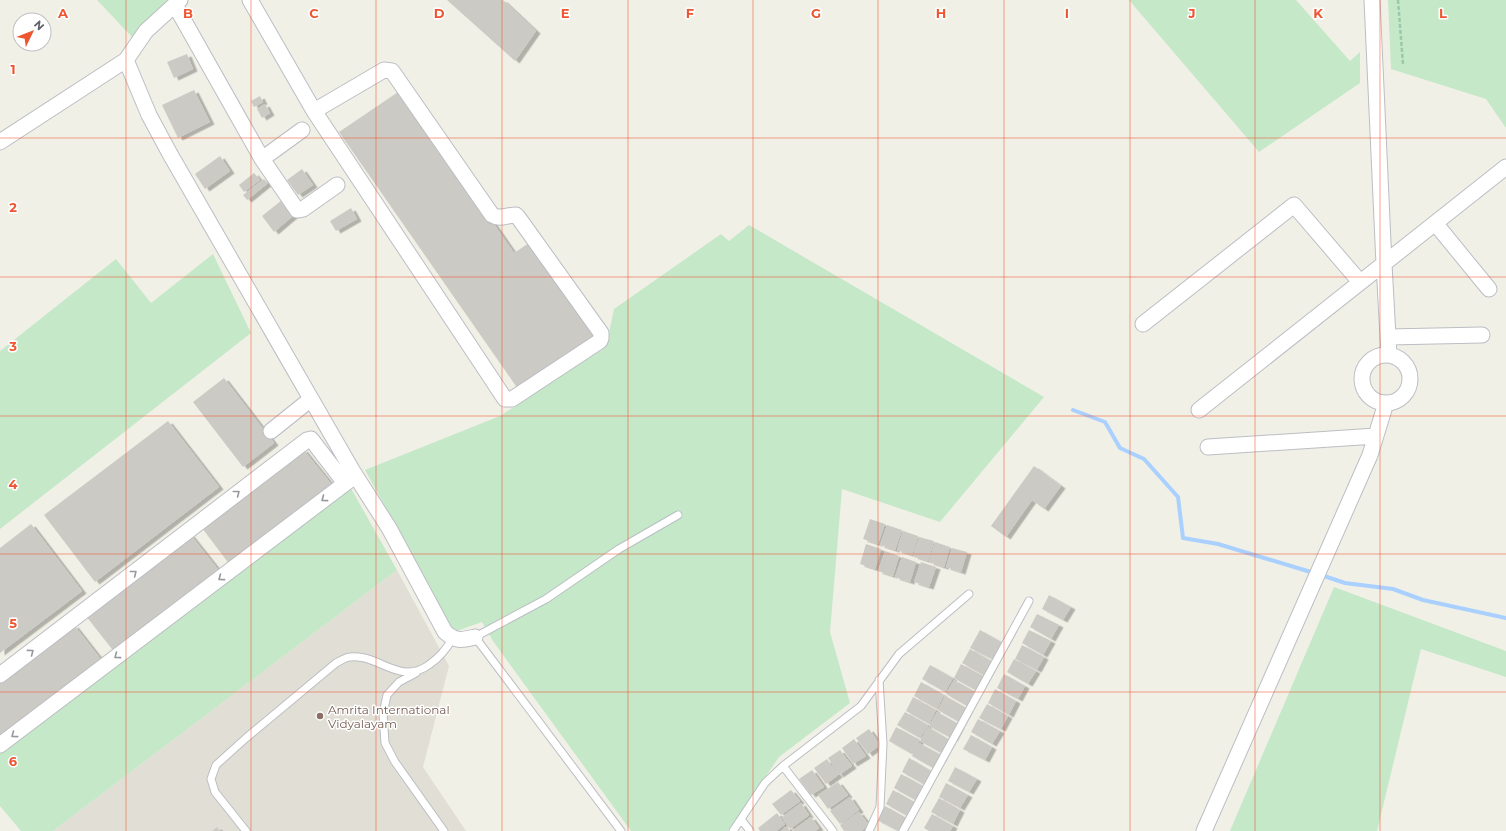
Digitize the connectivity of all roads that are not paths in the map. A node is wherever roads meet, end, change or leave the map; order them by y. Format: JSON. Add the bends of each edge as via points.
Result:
{"nodes":[{"id":1,"x":250,"y":0,"type":"edge"},
{"id":2,"x":1372,"y":0,"type":"edge"},
{"id":3,"x":177,"y":2,"type":"edge"},
{"id":4,"x":126,"y":60,"type":"junction"},
{"id":5,"x":314,"y":111,"type":"junction"},
{"id":6,"x":302,"y":130,"type":"dead end"},
{"id":7,"x":0,"y":142,"type":"edge"},
{"id":8,"x":262,"y":159,"type":"junction"},
{"id":9,"x":1506,"y":167,"type":"edge"},
{"id":10,"x":337,"y":185,"type":"dead end"},
{"id":11,"x":1435,"y":223,"type":"junction"},
{"id":12,"x":1384,"y":264,"type":"junction"},
{"id":13,"x":1360,"y":282,"type":"junction"},
{"id":14,"x":1489,"y":289,"type":"dead end"},
{"id":15,"x":1143,"y":324,"type":"dead end"},
{"id":16,"x":1482,"y":335,"type":"dead end"},
{"id":17,"x":1388,"y":337,"type":"junction"},
{"id":18,"x":1389,"y":355,"type":"junction"},
{"id":19,"x":311,"y":399,"type":"junction"},
{"id":20,"x":1386,"y":403,"type":"junction"},
{"id":21,"x":1199,"y":410,"type":"dead end"},
{"id":22,"x":271,"y":431,"type":"dead end"},
{"id":23,"x":1376,"y":436,"type":"junction"},
{"id":24,"x":1208,"y":447,"type":"dead end"},
{"id":25,"x":349,"y":477,"type":"junction"},
{"id":26,"x":678,"y":515,"type":"dead end"},
{"id":27,"x":969,"y":594,"type":"dead end"},
{"id":28,"x":1029,"y":601,"type":"dead end"},
{"id":29,"x":475,"y":637,"type":"junction"},
{"id":30,"x":452,"y":638,"type":"junction"},
{"id":31,"x":423,"y":669,"type":"junction"},
{"id":32,"x":0,"y":676,"type":"edge"},
{"id":33,"x":879,"y":679,"type":"junction"},
{"id":34,"x":0,"y":745,"type":"edge"},
{"id":35,"x":783,"y":766,"type":"junction"},
{"id":36,"x":741,"y":818,"type":"junction"},
{"id":37,"x":246,"y":831,"type":"edge"},
{"id":38,"x":444,"y":831,"type":"edge"},
{"id":39,"x":621,"y":831,"type":"edge"},
{"id":40,"x":733,"y":831,"type":"edge"},
{"id":41,"x":750,"y":831,"type":"edge"},
{"id":42,"x":833,"y":831,"type":"edge"},
{"id":43,"x":869,"y":831,"type":"edge"},
{"id":44,"x":903,"y":831,"type":"edge"},
{"id":45,"x":1204,"y":831,"type":"edge"}],
"edges":[{"from":1,"to":5,"type":"street"},
{"from":2,"to":12,"type":"street"},
{"from":3,"to":4,"type":"street","via":[[146,31]]},
{"from":3,"to":8,"type":"street"},
{"from":4,"to":7,"type":"street"},
{"from":4,"to":19,"type":"street","via":[[149,115],[170,154]]},
{"from":5,"to":5,"type":"street","via":[[505,399],[512,399],[602,338],[601,333],[518,217],[512,215],[499,218],[492,215],[392,71],[384,70]]},
{"from":6,"to":8,"type":"street"},
{"from":8,"to":10,"type":"street","via":[[297,210],[303,209]]},
{"from":9,"to":11,"type":"street"},
{"from":11,"to":12,"type":"street"},
{"from":11,"to":14,"type":"street"},
{"from":12,"to":13,"type":"street"},
{"from":12,"to":17,"type":"street"},
{"from":13,"to":15,"type":"street","via":[[1294,205]]},
{"from":13,"to":21,"type":"street"},
{"from":16,"to":17,"type":"street"},
{"from":17,"to":18,"type":"street"},
{"from":18,"to":20,"type":"street","via":[[1407,366],[1410,380],[1406,394],[1395,402]]},
{"from":18,"to":20,"type":"street","via":[[1375,357],[1370,361],[1365,366],[1362,380],[1370,397]]},
{"from":19,"to":22,"type":"street"},
{"from":19,"to":25,"type":"street"},
{"from":20,"to":23,"type":"street"},
{"from":23,"to":24,"type":"street"},
{"from":23,"to":45,"type":"street","via":[[1370,455]]},
{"from":25,"to":30,"type":"street","via":[[389,528],[445,632]]},
{"from":32,"to":25,"type":"street","one_way":true,"via":[[307,440],[311,439]]},
{"from":25,"to":34,"type":"street","one_way":true},
{"from":26,"to":29,"type":"lane","via":[[619,549],[546,599]]},
{"from":27,"to":33,"type":"lane","via":[[899,654]]},
{"from":28,"to":44,"type":"lane"},
{"from":29,"to":30,"type":"street","via":[[462,640]]},
{"from":29,"to":39,"type":"lane"},
{"from":30,"to":31,"type":"lane","via":[[441,656]]},
{"from":31,"to":37,"type":"lane","via":[[410,673],[350,656],[336,663],[221,760],[216,765],[211,779],[215,792]]},
{"from":31,"to":38,"type":"lane","via":[[399,682],[386,695],[383,714],[386,743],[395,762]]},
{"from":33,"to":35,"type":"lane","via":[[861,706]]},
{"from":33,"to":43,"type":"lane","via":[[883,744],[880,807]]},
{"from":35,"to":36,"type":"lane","via":[[765,783]]},
{"from":35,"to":42,"type":"lane"},
{"from":36,"to":40,"type":"lane"},
{"from":36,"to":41,"type":"lane"}]}
